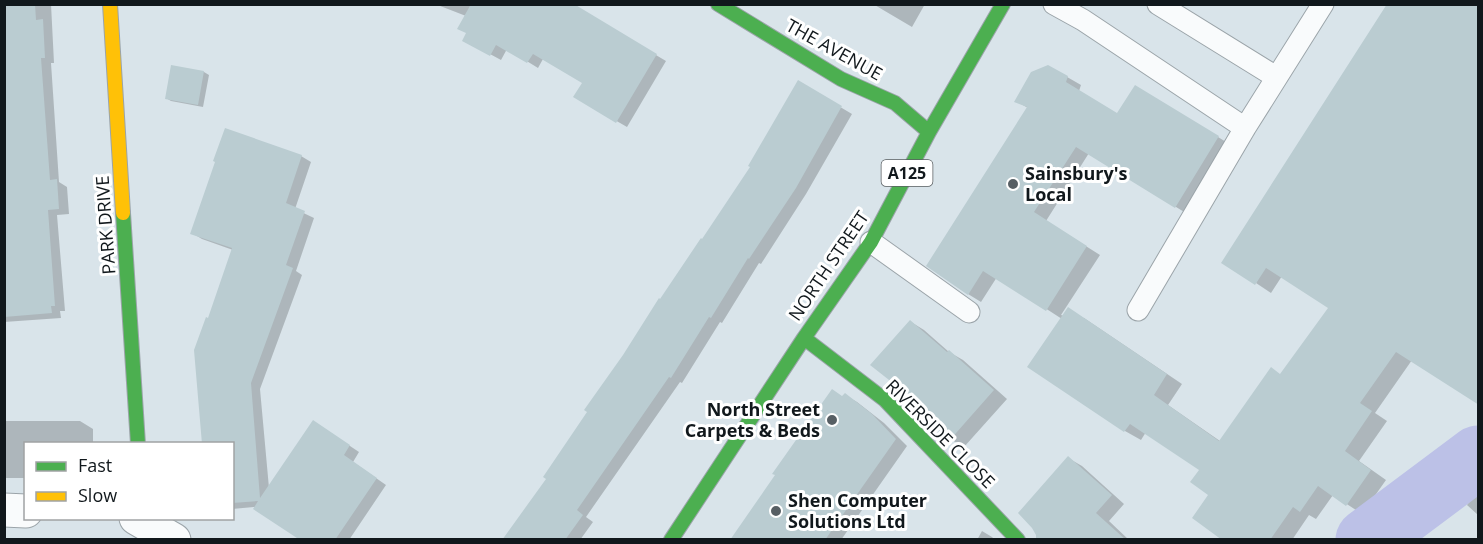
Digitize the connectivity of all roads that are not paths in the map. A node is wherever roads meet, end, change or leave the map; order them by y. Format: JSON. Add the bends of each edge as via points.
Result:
{"nodes":[{"id":1,"x":110,"y":4,"type":"edge"},
{"id":2,"x":1003,"y":4,"type":"edge"},
{"id":3,"x":1054,"y":4,"type":"edge"},
{"id":4,"x":1158,"y":4,"type":"edge"},
{"id":5,"x":725,"y":6,"type":"edge"},
{"id":6,"x":1320,"y":6,"type":"edge"},
{"id":7,"x":1276,"y":77,"type":"junction"},
{"id":8,"x":1245,"y":128,"type":"junction"},
{"id":9,"x":928,"y":132,"type":"junction"},
{"id":10,"x":871,"y":242,"type":"junction"},
{"id":11,"x":1138,"y":310,"type":"dead end"},
{"id":12,"x":969,"y":312,"type":"dead end"},
{"id":13,"x":804,"y":338,"type":"junction"},
{"id":14,"x":138,"y":442,"type":"edge"},
{"id":15,"x":4,"y":510,"type":"edge"},
{"id":16,"x":24,"y":511,"type":"edge"},
{"id":17,"x":138,"y":520,"type":"edge"},
{"id":18,"x":174,"y":540,"type":"edge"},
{"id":19,"x":671,"y":540,"type":"edge"},
{"id":20,"x":1018,"y":540,"type":"edge"}],
"edges":[{"from":1,"to":14,"type":"street","name":"PARK DRIVE"},
{"from":2,"to":9,"type":"street","name":"NORTH STREET","number":"A125"},
{"from":3,"to":8,"type":"lane"},
{"from":4,"to":7,"type":"lane"},
{"from":5,"to":9,"type":"street","name":"THE AVENUE","via":[[841,79],[895,102]]},
{"from":6,"to":7,"type":"lane"},
{"from":7,"to":8,"type":"lane"},
{"from":8,"to":11,"type":"lane"},
{"from":9,"to":10,"type":"street","name":"NORTH STREET","number":"A125"},
{"from":10,"to":12,"type":"lane"},
{"from":10,"to":13,"type":"street","name":"NORTH STREET","number":"A125"},
{"from":13,"to":19,"type":"street","name":"NORTH STREET","number":"A125"},
{"from":13,"to":20,"type":"street","name":"RIVERSIDE CLOSE","via":[[885,400]]},
{"from":15,"to":16,"type":"street"},
{"from":17,"to":18,"type":"street"}]}
